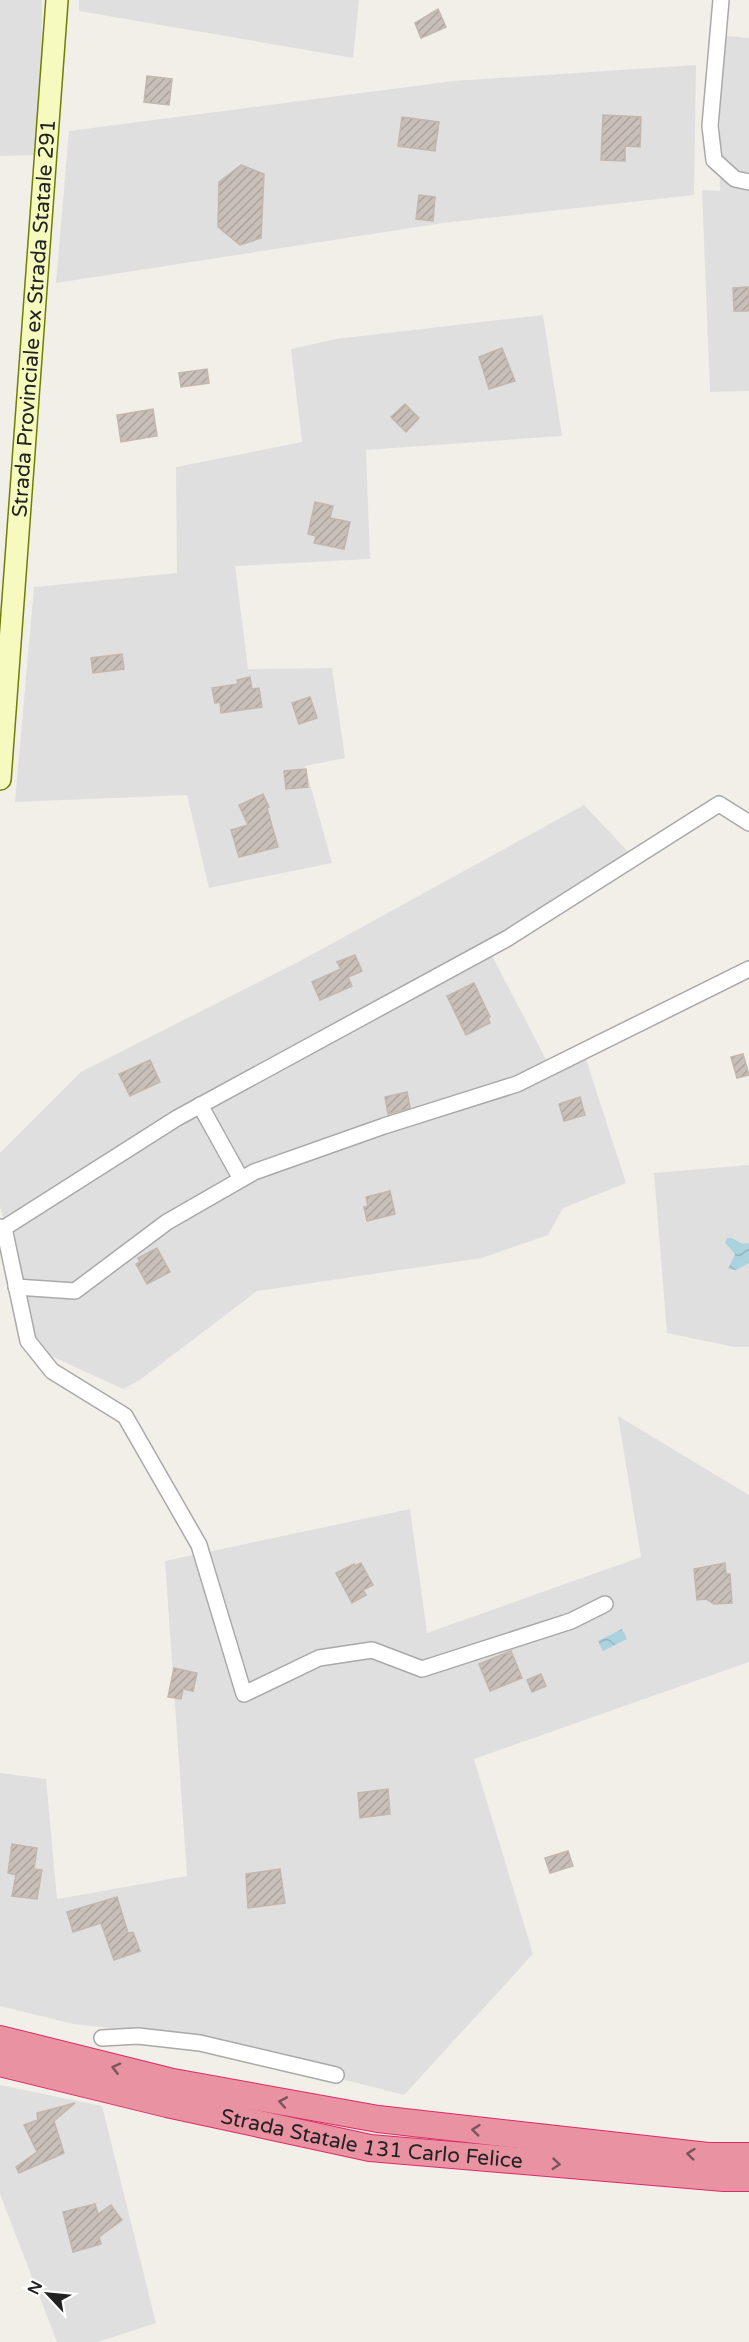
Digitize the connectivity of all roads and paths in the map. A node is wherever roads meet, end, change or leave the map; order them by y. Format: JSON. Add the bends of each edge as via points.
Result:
{"nodes":[{"id":1,"x":57,"y":0,"type":"edge"},
{"id":2,"x":721,"y":0,"type":"edge"},
{"id":3,"x":749,"y":182,"type":"edge"},
{"id":4,"x":0,"y":779,"type":"edge"},
{"id":5,"x":749,"y":823,"type":"edge"},
{"id":6,"x":749,"y":969,"type":"edge"},
{"id":7,"x":200,"y":1105,"type":"junction"},
{"id":8,"x":241,"y":1179,"type":"junction"},
{"id":9,"x":2,"y":1228,"type":"edge"},
{"id":10,"x":16,"y":1287,"type":"junction"},
{"id":11,"x":605,"y":1604,"type":"dead end"},
{"id":12,"x":102,"y":2038,"type":"dead end"},
{"id":13,"x":0,"y":2040,"type":"edge"},
{"id":14,"x":0,"y":2063,"type":"edge"},
{"id":15,"x":336,"y":2075,"type":"dead end"},
{"id":16,"x":170,"y":2093,"type":"junction"},
{"id":17,"x":749,"y":2156,"type":"edge"},
{"id":18,"x":749,"y":2178,"type":"edge"}],
"edges":[{"from":1,"to":4,"type":"street","name":"Strada Provinciale ex Strada Statale 291"},
{"from":2,"to":3,"type":"street","via":[[710,126],[714,160],[735,179]]},
{"from":5,"to":7,"type":"street","via":[[719,804],[508,938]]},
{"from":6,"to":8,"type":"street","via":[[517,1084],[384,1126]]},
{"from":7,"to":8,"type":"street"},
{"from":7,"to":9,"type":"street"},
{"from":8,"to":10,"type":"street","via":[[167,1222],[75,1291]]},
{"from":9,"to":10,"type":"street"},
{"from":10,"to":11,"type":"street","via":[[28,1341],[52,1371],[125,1416],[199,1545],[244,1694],[319,1658],[372,1650],[422,1669],[571,1621]]},
{"from":12,"to":15,"type":"street","via":[[138,2036],[200,2043]]},
{"from":16,"to":13,"type":"highway","name":"Strada Statale 131 Carlo Felice","one_way":true},
{"from":14,"to":16,"type":"highway","name":"Strada Statale 131 Carlo Felice"},
{"from":17,"to":16,"type":"highway","name":"Strada Statale 131 Carlo Felice","one_way":true,"via":[[708,2156]]},
{"from":16,"to":18,"type":"highway","name":"Strada Statale 131 Carlo Felice","one_way":true,"via":[[370,2148]]}]}
